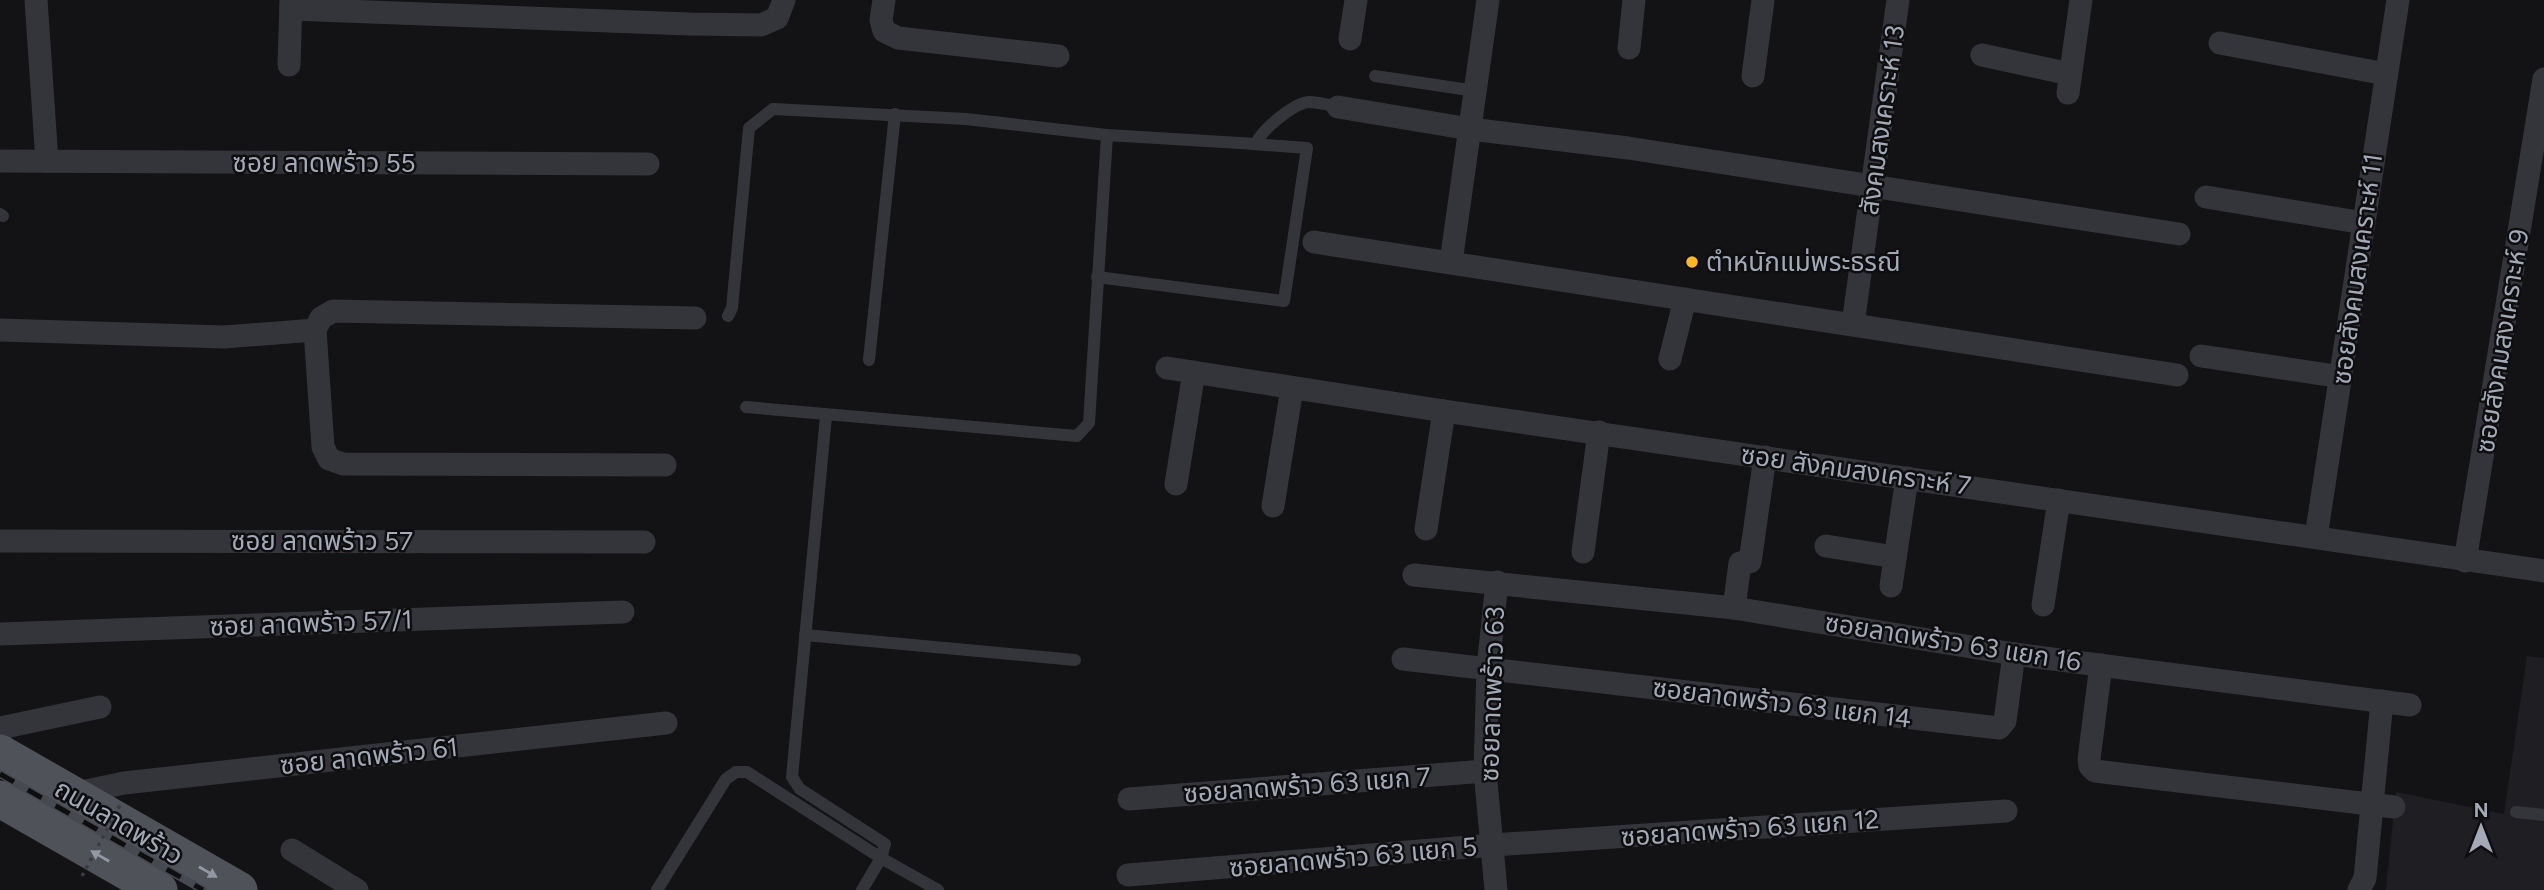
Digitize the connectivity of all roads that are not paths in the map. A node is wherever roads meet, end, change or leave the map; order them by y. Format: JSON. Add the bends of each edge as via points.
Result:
{"nodes":[{"id":1,"x":36,"y":0,"type":"edge"},
{"id":2,"x":785,"y":0,"type":"edge"},
{"id":3,"x":884,"y":0,"type":"edge"},
{"id":4,"x":1356,"y":0,"type":"edge"},
{"id":5,"x":1488,"y":0,"type":"edge"},
{"id":6,"x":1634,"y":0,"type":"edge"},
{"id":7,"x":1763,"y":0,"type":"edge"},
{"id":8,"x":1898,"y":0,"type":"edge"},
{"id":9,"x":2081,"y":0,"type":"edge"},
{"id":10,"x":2398,"y":0,"type":"edge"},
{"id":11,"x":291,"y":5,"type":"edge"},
{"id":12,"x":1350,"y":39,"type":"dead end"},
{"id":13,"x":2220,"y":43,"type":"dead end"},
{"id":14,"x":1629,"y":48,"type":"dead end"},
{"id":15,"x":1982,"y":55,"type":"dead end"},
{"id":16,"x":1058,"y":56,"type":"dead end"},
{"id":17,"x":289,"y":65,"type":"dead end"},
{"id":18,"x":2386,"y":74,"type":"junction"},
{"id":19,"x":1376,"y":76,"type":"dead end"},
{"id":20,"x":1753,"y":76,"type":"dead end"},
{"id":21,"x":2544,"y":79,"type":"edge"},
{"id":22,"x":1476,"y":91,"type":"junction"},
{"id":23,"x":1338,"y":107,"type":"joint"},
{"id":24,"x":895,"y":114,"type":"junction"},
{"id":25,"x":1470,"y":129,"type":"junction"},
{"id":26,"x":1107,"y":135,"type":"junction"},
{"id":27,"x":1252,"y":144,"type":"junction"},
{"id":28,"x":0,"y":161,"type":"edge"},
{"id":29,"x":47,"y":161,"type":"junction"},
{"id":30,"x":648,"y":164,"type":"dead end"},
{"id":31,"x":1873,"y":187,"type":"junction"},
{"id":32,"x":2206,"y":197,"type":"dead end"},
{"id":33,"x":2364,"y":223,"type":"junction"},
{"id":34,"x":2179,"y":233,"type":"dead end"},
{"id":35,"x":1314,"y":242,"type":"dead end"},
{"id":36,"x":1451,"y":262,"type":"junction"},
{"id":37,"x":1097,"y":277,"type":"junction"},
{"id":38,"x":1685,"y":299,"type":"junction"},
{"id":39,"x":728,"y":316,"type":"dead end"},
{"id":40,"x":695,"y":318,"type":"dead end"},
{"id":41,"x":1853,"y":324,"type":"junction"},
{"id":42,"x":0,"y":330,"type":"edge"},
{"id":43,"x":315,"y":330,"type":"junction"},
{"id":44,"x":2201,"y":355,"type":"dead end"},
{"id":45,"x":1670,"y":359,"type":"dead end"},
{"id":46,"x":869,"y":360,"type":"dead end"},
{"id":47,"x":1167,"y":368,"type":"dead end"},
{"id":48,"x":1194,"y":372,"type":"junction"},
{"id":49,"x":2177,"y":375,"type":"dead end"},
{"id":50,"x":2342,"y":377,"type":"junction"},
{"id":51,"x":1292,"y":388,"type":"junction"},
{"id":52,"x":746,"y":407,"type":"dead end"},
{"id":53,"x":1444,"y":411,"type":"junction"},
{"id":54,"x":826,"y":416,"type":"junction"},
{"id":55,"x":1599,"y":432,"type":"junction"},
{"id":56,"x":1765,"y":457,"type":"junction"},
{"id":57,"x":665,"y":464,"type":"dead end"},
{"id":58,"x":1907,"y":478,"type":"junction"},
{"id":59,"x":1176,"y":484,"type":"dead end"},
{"id":60,"x":2059,"y":500,"type":"junction"},
{"id":61,"x":1273,"y":506,"type":"dead end"},
{"id":62,"x":1426,"y":529,"type":"dead end"},
{"id":63,"x":2316,"y":537,"type":"junction"},
{"id":64,"x":0,"y":541,"type":"edge"},
{"id":65,"x":644,"y":542,"type":"dead end"},
{"id":66,"x":1826,"y":546,"type":"dead end"},
{"id":67,"x":1583,"y":552,"type":"dead end"},
{"id":68,"x":1895,"y":557,"type":"junction"},
{"id":69,"x":2466,"y":561,"type":"junction"},
{"id":70,"x":2544,"y":571,"type":"edge"},
{"id":71,"x":1414,"y":575,"type":"dead end"},
{"id":72,"x":1497,"y":582,"type":"junction"},
{"id":73,"x":1891,"y":586,"type":"dead end"},
{"id":74,"x":2043,"y":605,"type":"dead end"},
{"id":75,"x":1734,"y":608,"type":"junction"},
{"id":76,"x":623,"y":612,"type":"dead end"},
{"id":77,"x":0,"y":634,"type":"edge"},
{"id":78,"x":805,"y":635,"type":"junction"},
{"id":79,"x":2014,"y":654,"type":"junction"},
{"id":80,"x":1403,"y":659,"type":"dead end"},
{"id":81,"x":1075,"y":660,"type":"dead end"},
{"id":82,"x":2102,"y":665,"type":"junction"},
{"id":83,"x":1488,"y":668,"type":"junction"},
{"id":84,"x":2382,"y":701,"type":"junction"},
{"id":85,"x":2410,"y":705,"type":"dead end"},
{"id":86,"x":100,"y":706,"type":"dead end"},
{"id":87,"x":666,"y":723,"type":"dead end"},
{"id":88,"x":0,"y":734,"type":"edge"},
{"id":89,"x":0,"y":753,"type":"edge"},
{"id":90,"x":1485,"y":771,"type":"junction"},
{"id":91,"x":72,"y":794,"type":"junction"},
{"id":92,"x":0,"y":799,"type":"edge"},
{"id":93,"x":1129,"y":799,"type":"dead end"},
{"id":94,"x":2383,"y":806,"type":"junction"},
{"id":95,"x":2006,"y":811,"type":"dead end"},
{"id":96,"x":2516,"y":812,"type":"dead end"},
{"id":97,"x":2544,"y":815,"type":"edge"},
{"id":98,"x":1493,"y":845,"type":"junction"},
{"id":99,"x":292,"y":850,"type":"dead end"},
{"id":100,"x":881,"y":858,"type":"junction"},
{"id":101,"x":1128,"y":875,"type":"dead end"},
{"id":102,"x":159,"y":890,"type":"edge"},
{"id":103,"x":239,"y":890,"type":"edge"},
{"id":104,"x":357,"y":890,"type":"edge"},
{"id":105,"x":657,"y":890,"type":"edge"},
{"id":106,"x":862,"y":890,"type":"edge"},
{"id":107,"x":938,"y":890,"type":"edge"},
{"id":108,"x":1496,"y":890,"type":"edge"},
{"id":109,"x":2359,"y":890,"type":"edge"}],
"edges":[{"from":1,"to":29,"type":"street"},
{"from":2,"to":11,"type":"street","via":[[777,18],[761,25]]},
{"from":3,"to":16,"type":"street","via":[[884,31],[898,38]]},
{"from":4,"to":12,"type":"street"},
{"from":5,"to":22,"type":"street"},
{"from":6,"to":14,"type":"street"},
{"from":7,"to":20,"type":"street"},
{"from":8,"to":31,"type":"street","name":"สังคมสงเคราะห์ 13"},
{"from":9,"to":15,"type":"street","via":[[2069,83]]},
{"from":10,"to":18,"type":"street","name":"ซอยสังคมสงเคราะห์ 11"},
{"from":11,"to":17,"type":"street"},
{"from":13,"to":18,"type":"street"},
{"from":18,"to":33,"type":"street","name":"ซอยสังคมสงเคราะห์ 11"},
{"from":19,"to":22,"type":"lane"},
{"from":21,"to":69,"type":"street","name":"ซอยสังคมสงเคราะห์ 9"},
{"from":22,"to":25,"type":"street"},
{"from":23,"to":25,"type":"street"},
{"from":23,"to":27,"type":"lane","via":[[1303,103],[1270,124]]},
{"from":24,"to":26,"type":"lane"},
{"from":24,"to":39,"type":"lane","via":[[773,109],[749,128]]},
{"from":24,"to":46,"type":"lane"},
{"from":25,"to":31,"type":"street","via":[[1628,148]]},
{"from":25,"to":36,"type":"street"},
{"from":26,"to":27,"type":"lane"},
{"from":26,"to":37,"type":"lane"},
{"from":27,"to":37,"type":"lane","via":[[1307,148],[1284,301]]},
{"from":28,"to":29,"type":"street","name":"ซอย ลาดพร้าว 55"},
{"from":29,"to":30,"type":"street","name":"ซอย ลาดพร้าว 55"},
{"from":31,"to":34,"type":"street"},
{"from":31,"to":41,"type":"street","name":"สังคมสงเคราะห์ 13"},
{"from":32,"to":33,"type":"street"},
{"from":33,"to":50,"type":"street","name":"ซอยสังคมสงเคราะห์ 11"},
{"from":35,"to":36,"type":"street"},
{"from":36,"to":38,"type":"street"},
{"from":37,"to":54,"type":"lane","via":[[1089,423],[1077,436]]},
{"from":38,"to":41,"type":"street"},
{"from":38,"to":45,"type":"street"},
{"from":40,"to":43,"type":"street","via":[[332,311],[321,318]]},
{"from":41,"to":49,"type":"street"},
{"from":42,"to":43,"type":"street","via":[[225,337]]},
{"from":43,"to":57,"type":"street","via":[[323,447],[329,459],[343,464]]},
{"from":44,"to":50,"type":"street"},
{"from":47,"to":48,"type":"street","name":"ซอย สังคมสงเคราะห์ 7"},
{"from":48,"to":51,"type":"street","name":"ซอย สังคมสงเคราะห์ 7"},
{"from":48,"to":59,"type":"street"},
{"from":50,"to":63,"type":"street","name":"ซอยสังคมสงเคราะห์ 11"},
{"from":51,"to":53,"type":"street","name":"ซอย สังคมสงเคราะห์ 7"},
{"from":51,"to":61,"type":"street"},
{"from":52,"to":54,"type":"lane"},
{"from":53,"to":55,"type":"street","name":"ซอย สังคมสงเคราะห์ 7"},
{"from":53,"to":62,"type":"street"},
{"from":54,"to":78,"type":"lane"},
{"from":55,"to":56,"type":"street","name":"ซอย สังคมสงเคราะห์ 7"},
{"from":55,"to":67,"type":"street"},
{"from":56,"to":58,"type":"street","name":"ซอย สังคมสงเคราะห์ 7"},
{"from":56,"to":75,"type":"street","via":[[1750,562],[1740,564]]},
{"from":58,"to":60,"type":"street","name":"ซอย สังคมสงเคราะห์ 7"},
{"from":58,"to":68,"type":"street"},
{"from":60,"to":63,"type":"street","name":"ซอย สังคมสงเคราะห์ 7"},
{"from":60,"to":74,"type":"street"},
{"from":63,"to":69,"type":"street","name":"ซอย สังคมสงเคราะห์ 7"},
{"from":64,"to":65,"type":"street","name":"ซอย ลาดพร้าว 57"},
{"from":66,"to":68,"type":"street"},
{"from":68,"to":73,"type":"street"},
{"from":69,"to":70,"type":"street","name":"ซอย สังคมสงเคราะห์ 7"},
{"from":71,"to":72,"type":"street","name":"ซอยลาดพร้าว 63 แยก 16"},
{"from":72,"to":75,"type":"street","name":"ซอยลาดพร้าว 63 แยก 16"},
{"from":72,"to":83,"type":"street","name":"ซอยลาดพร้าว 63"},
{"from":75,"to":79,"type":"street","name":"ซอยลาดพร้าว 63 แยก 16"},
{"from":76,"to":77,"type":"street","name":"ซอย ลาดพร้าว 57/1"},
{"from":78,"to":81,"type":"lane"},
{"from":78,"to":100,"type":"lane","via":[[792,777],[800,789],[883,842],[886,847]]},
{"from":79,"to":82,"type":"street","name":"ซอยลาดพร้าว 63 แยก 16"},
{"from":79,"to":83,"type":"street","name":"ซอยลาดพร้าว 63 แยก 14","via":[[2006,721],[1999,728]]},
{"from":80,"to":83,"type":"street"},
{"from":82,"to":84,"type":"street","name":"ซอยลาดพร้าว 63 แยก 16"},
{"from":82,"to":94,"type":"street","via":[[2089,759],[2095,771]]},
{"from":83,"to":90,"type":"street","name":"ซอยลาดพร้าว 63"},
{"from":84,"to":85,"type":"street","name":"ซอยลาดพร้าว 63 แยก 16"},
{"from":84,"to":94,"type":"street"},
{"from":86,"to":88,"type":"street","via":[[5,727]]},
{"from":87,"to":91,"type":"street","name":"ซอย ลาดพร้าว 61","via":[[124,783]]},
{"from":89,"to":91,"type":"main road","name":"ถนนลาดพร้าว"},
{"from":90,"to":93,"type":"street","name":"ซอยลาดพร้าว 63 แยก 7"},
{"from":90,"to":98,"type":"street","name":"ซอยลาดพร้าว 63"},
{"from":91,"to":103,"type":"main road","name":"ถนนลาดพร้าว","one_way":true},
{"from":102,"to":92,"type":"main road","name":"ถนนลาดพร้าว","one_way":true},
{"from":94,"to":109,"type":"street"},
{"from":95,"to":98,"type":"street","name":"ซอยลาดพร้าว 63 แยก 12"},
{"from":96,"to":97,"type":"lane"},
{"from":98,"to":101,"type":"street","name":"ซอยลาดพร้าว 63 แยก 5"},
{"from":98,"to":108,"type":"street","name":"ซอยลาดพร้าว 63"},
{"from":99,"to":104,"type":"street"},
{"from":100,"to":105,"type":"lane","via":[[747,772],[736,772],[726,779]]},
{"from":100,"to":106,"type":"lane"},
{"from":100,"to":107,"type":"lane"}]}
